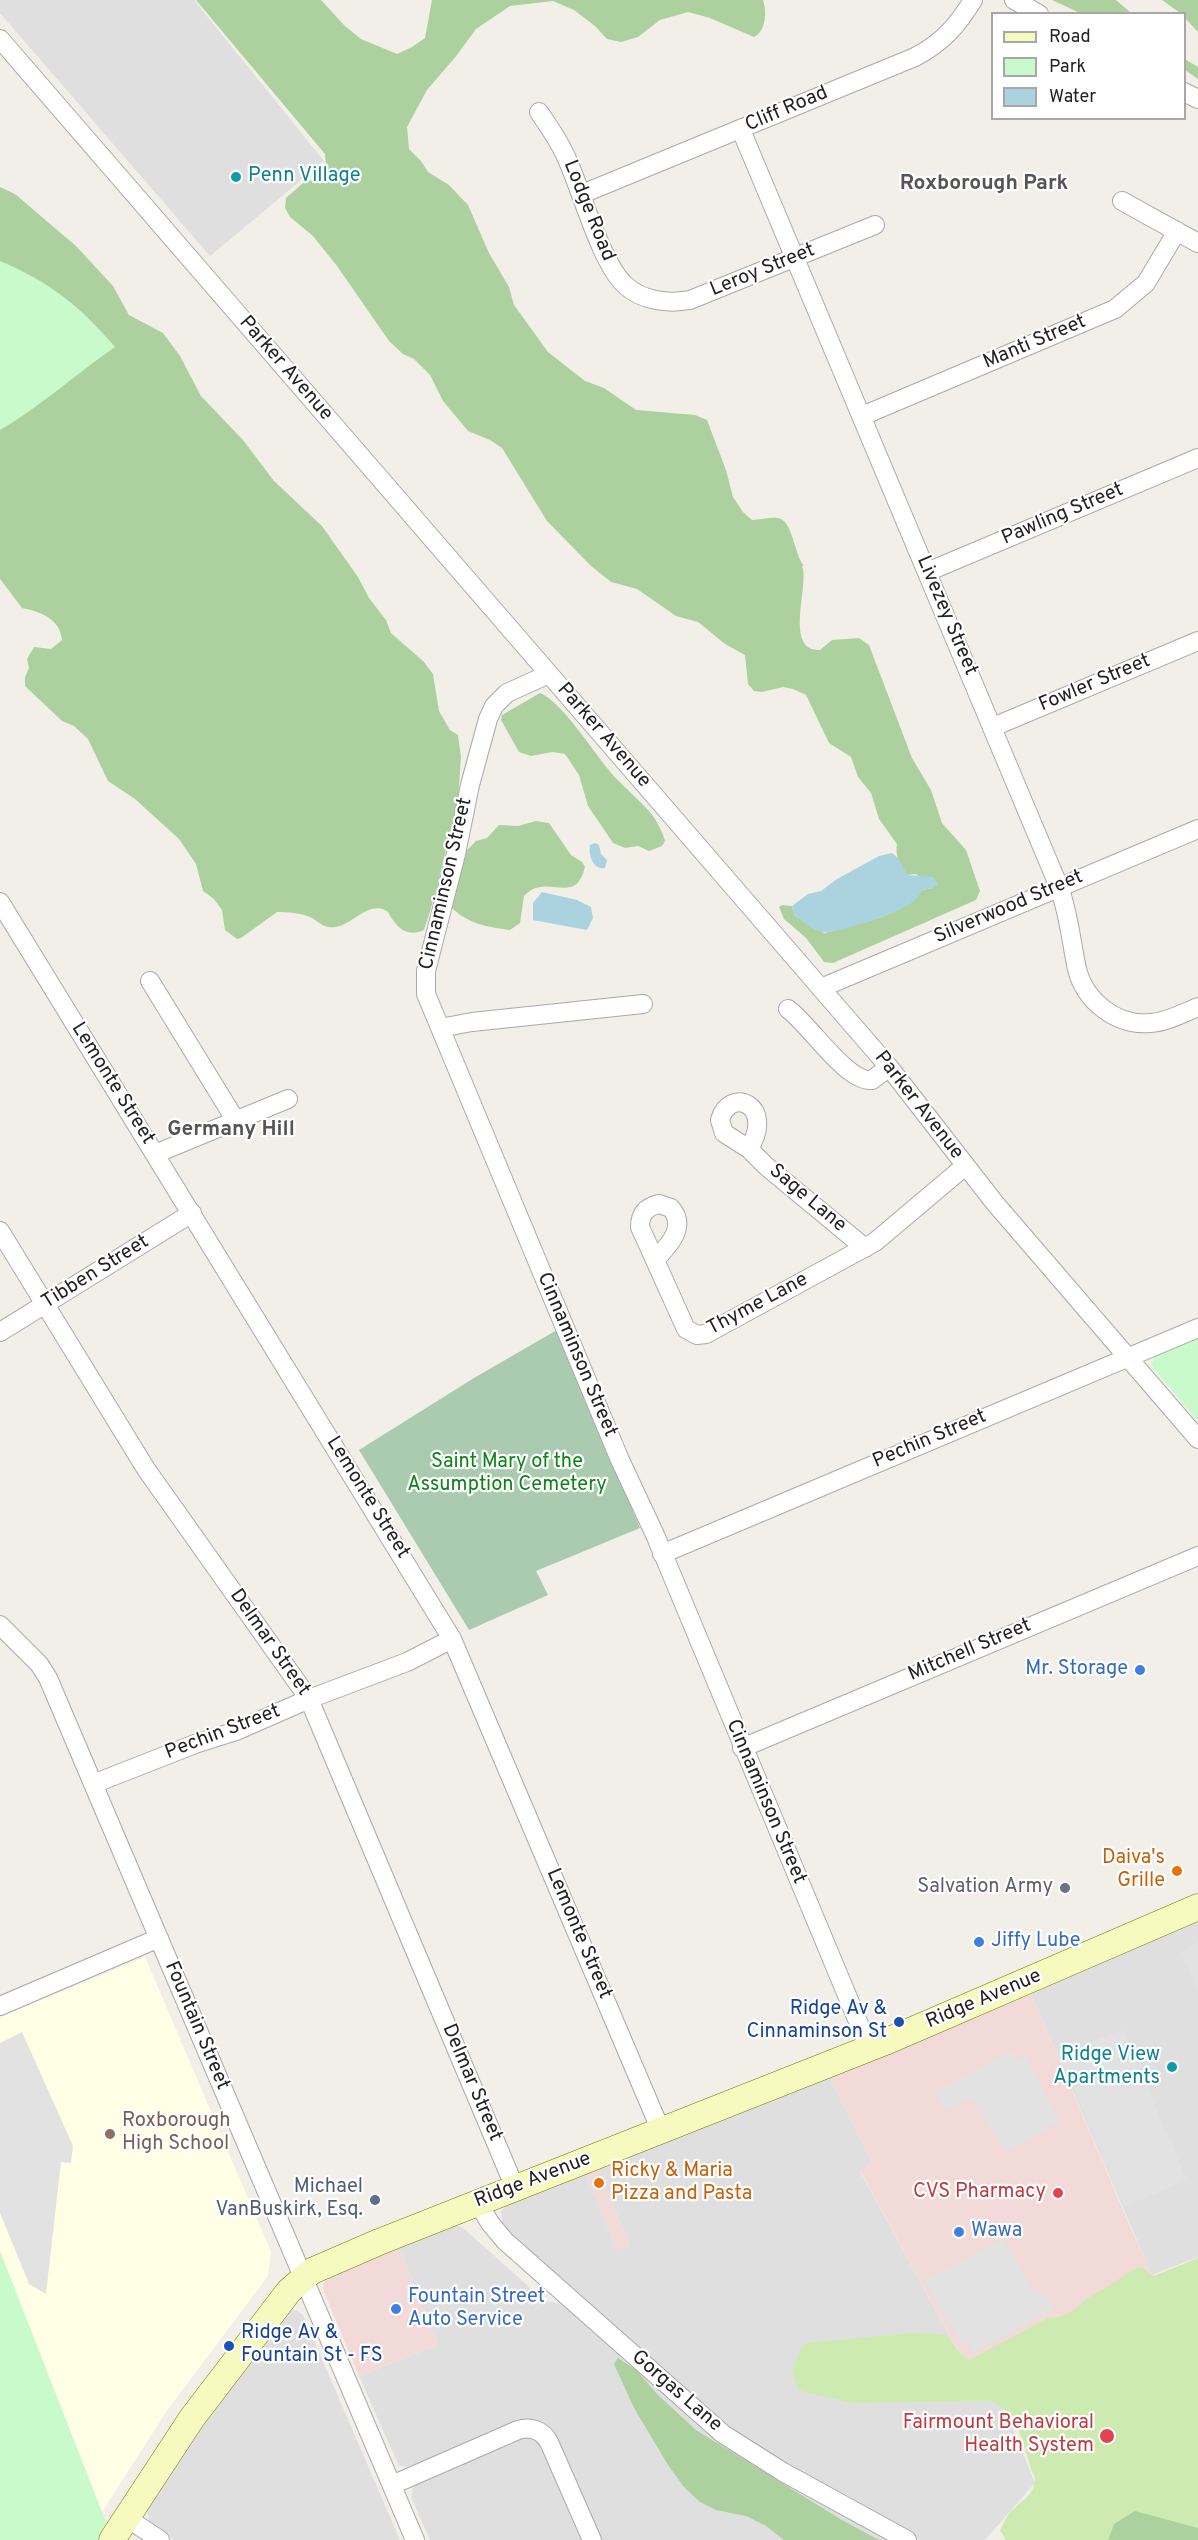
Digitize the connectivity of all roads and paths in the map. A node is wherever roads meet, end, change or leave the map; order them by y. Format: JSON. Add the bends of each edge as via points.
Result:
{"nodes":[{"id":1,"x":973,"y":0,"type":"edge"},
{"id":2,"x":1014,"y":0,"type":"edge"},
{"id":3,"x":1035,"y":12,"type":"edge"},
{"id":4,"x":0,"y":39,"type":"edge"},
{"id":5,"x":539,"y":112,"type":"dead end"},
{"id":6,"x":741,"y":130,"type":"junction"},
{"id":7,"x":582,"y":194,"type":"junction"},
{"id":8,"x":1122,"y":201,"type":"dead end"},
{"id":9,"x":875,"y":225,"type":"dead end"},
{"id":10,"x":1177,"y":231,"type":"junction"},
{"id":11,"x":1198,"y":243,"type":"edge"},
{"id":12,"x":795,"y":257,"type":"junction"},
{"id":13,"x":649,"y":298,"type":"joint"},
{"id":14,"x":862,"y":416,"type":"junction"},
{"id":15,"x":1198,"y":458,"type":"edge"},
{"id":16,"x":927,"y":572,"type":"junction"},
{"id":17,"x":1198,"y":641,"type":"edge"},
{"id":18,"x":549,"y":674,"type":"junction"},
{"id":19,"x":993,"y":727,"type":"junction"},
{"id":20,"x":1198,"y":829,"type":"edge"},
{"id":21,"x":1059,"y":887,"type":"junction"},
{"id":22,"x":0,"y":902,"type":"edge"},
{"id":23,"x":150,"y":981,"type":"dead end"},
{"id":24,"x":820,"y":988,"type":"junction"},
{"id":25,"x":643,"y":1004,"type":"dead end"},
{"id":26,"x":1198,"y":1006,"type":"edge"},
{"id":27,"x":788,"y":1009,"type":"dead end"},
{"id":28,"x":440,"y":1028,"type":"junction"},
{"id":29,"x":889,"y":1067,"type":"junction"},
{"id":30,"x":288,"y":1099,"type":"dead end"},
{"id":31,"x":236,"y":1121,"type":"junction"},
{"id":32,"x":749,"y":1149,"type":"dead end"},
{"id":33,"x":155,"y":1154,"type":"junction"},
{"id":34,"x":965,"y":1166,"type":"junction"},
{"id":35,"x":192,"y":1214,"type":"junction"},
{"id":36,"x":0,"y":1231,"type":"edge"},
{"id":37,"x":865,"y":1248,"type":"junction"},
{"id":38,"x":656,"y":1259,"type":"dead end"},
{"id":39,"x":45,"y":1304,"type":"junction"},
{"id":40,"x":1198,"y":1328,"type":"edge"},
{"id":41,"x":0,"y":1332,"type":"edge"},
{"id":42,"x":1128,"y":1357,"type":"junction"},
{"id":43,"x":1198,"y":1438,"type":"edge"},
{"id":44,"x":662,"y":1554,"type":"junction"},
{"id":45,"x":1198,"y":1556,"type":"edge"},
{"id":46,"x":0,"y":1625,"type":"edge"},
{"id":47,"x":452,"y":1639,"type":"junction"},
{"id":48,"x":309,"y":1699,"type":"junction"},
{"id":49,"x":742,"y":1748,"type":"junction"},
{"id":50,"x":93,"y":1784,"type":"junction"},
{"id":51,"x":1198,"y":1907,"type":"edge"},
{"id":52,"x":159,"y":1938,"type":"junction"},
{"id":53,"x":0,"y":2006,"type":"edge"},
{"id":54,"x":869,"y":2048,"type":"junction"},
{"id":55,"x":661,"y":2131,"type":"junction"},
{"id":56,"x":515,"y":2188,"type":"junction"},
{"id":57,"x":478,"y":2203,"type":"junction"},
{"id":58,"x":303,"y":2277,"type":"junction"},
{"id":59,"x":392,"y":2485,"type":"junction"},
{"id":60,"x":127,"y":2518,"type":"junction"},
{"id":61,"x":112,"y":2540,"type":"edge"},
{"id":62,"x":160,"y":2540,"type":"edge"},
{"id":63,"x":415,"y":2540,"type":"edge"},
{"id":64,"x":592,"y":2540,"type":"edge"},
{"id":65,"x":907,"y":2540,"type":"edge"}],
"edges":[{"from":1,"to":6,"type":"street","name":"Cliff Road","via":[[951,33],[928,50]]},
{"from":2,"to":3,"type":"street"},
{"from":4,"to":18,"type":"street","name":"Parker Avenue"},
{"from":5,"to":7,"type":"street","name":"Lodge Road","via":[[562,149]]},
{"from":6,"to":7,"type":"street","name":"Cliff Road"},
{"from":6,"to":12,"type":"street","name":"Livezey Street"},
{"from":7,"to":13,"type":"street","name":"Lodge Road","via":[[612,270],[627,287]]},
{"from":8,"to":10,"type":"street"},
{"from":9,"to":12,"type":"street","name":"Leroy Street"},
{"from":10,"to":11,"type":"street"},
{"from":10,"to":14,"type":"street","name":"Manti Street","via":[[1146,283],[1115,309]]},
{"from":12,"to":13,"type":"street","name":"Leroy Street","via":[[690,300]]},
{"from":12,"to":14,"type":"street","name":"Livezey Street"},
{"from":14,"to":16,"type":"street","name":"Livezey Street"},
{"from":15,"to":16,"type":"street","name":"Pawling Street"},
{"from":16,"to":19,"type":"street","name":"Livezey Street"},
{"from":17,"to":19,"type":"street","name":"Fowler Street"},
{"from":18,"to":24,"type":"street","name":"Parker Avenue"},
{"from":18,"to":28,"type":"street","name":"Cinnaminson Street","via":[[507,693],[488,719],[426,970],[426,994]]},
{"from":19,"to":21,"type":"street","name":"Livezey Street"},
{"from":20,"to":21,"type":"street","name":"Silverwood Street"},
{"from":21,"to":24,"type":"street","name":"Silverwood Street"},
{"from":21,"to":26,"type":"street","name":"Livezey Street","via":[[1077,969],[1085,988],[1107,1012],[1127,1021],[1150,1023]]},
{"from":22,"to":33,"type":"street","name":"Lemonte Street"},
{"from":23,"to":31,"type":"street"},
{"from":24,"to":29,"type":"street","name":"Parker Avenue"},
{"from":25,"to":28,"type":"street","via":[[599,1016],[472,1022]]},
{"from":27,"to":29,"type":"street","via":[[861,1079],[872,1080]]},
{"from":28,"to":44,"type":"street","name":"Cinnaminson Street"},
{"from":29,"to":34,"type":"street","name":"Parker Avenue"},
{"from":30,"to":31,"type":"street"},
{"from":31,"to":33,"type":"street"},
{"from":32,"to":37,"type":"street","name":"Sage Lane"},
{"from":33,"to":35,"type":"street","name":"Lemonte Street"},
{"from":34,"to":37,"type":"street","name":"Thyme Lane"},
{"from":34,"to":42,"type":"street","name":"Parker Avenue"},
{"from":35,"to":39,"type":"street","name":"Tibben Street"},
{"from":35,"to":47,"type":"street","name":"Lemonte Street"},
{"from":36,"to":39,"type":"street","name":"Delmar Street"},
{"from":37,"to":38,"type":"street","name":"Thyme Lane","via":[[701,1335],[686,1329]]},
{"from":39,"to":41,"type":"street","name":"Tibben Street"},
{"from":39,"to":48,"type":"street","name":"Delmar Street","via":[[162,1493]]},
{"from":40,"to":42,"type":"street","name":"Pechin Street"},
{"from":42,"to":43,"type":"street","name":"Parker Avenue"},
{"from":42,"to":44,"type":"street","name":"Pechin Street"},
{"from":44,"to":49,"type":"street","name":"Cinnaminson Street"},
{"from":45,"to":49,"type":"street","name":"Mitchell Street"},
{"from":46,"to":50,"type":"street","name":"Fountain Street","via":[[45,1672]]},
{"from":47,"to":48,"type":"street","name":"Pechin Street","via":[[407,1662]]},
{"from":47,"to":55,"type":"street","name":"Lemonte Street"},
{"from":48,"to":50,"type":"street","name":"Pechin Street","via":[[236,1731]]},
{"from":48,"to":56,"type":"street","name":"Delmar Street"},
{"from":49,"to":54,"type":"street","name":"Cinnaminson Street"},
{"from":50,"to":52,"type":"street","name":"Fountain Street"},
{"from":51,"to":54,"type":"main road","name":"Ridge Avenue"},
{"from":52,"to":53,"type":"street"},
{"from":52,"to":58,"type":"street","name":"Fountain Street"},
{"from":54,"to":55,"type":"main road","name":"Ridge Avenue"},
{"from":55,"to":56,"type":"main road","name":"Ridge Avenue"},
{"from":56,"to":57,"type":"main road","name":"Ridge Avenue"},
{"from":57,"to":58,"type":"main road","name":"Ridge Avenue","via":[[335,2260]]},
{"from":57,"to":65,"type":"street","name":"Gorgas Lane","via":[[505,2241],[723,2434],[793,2478]]},
{"from":58,"to":59,"type":"street","name":"Fountain Street"},
{"from":58,"to":60,"type":"main road","name":"Ridge Avenue","via":[[192,2418]]},
{"from":59,"to":63,"type":"street","name":"Fountain Street"},
{"from":59,"to":64,"type":"street","via":[[518,2430],[536,2430],[549,2442]]},
{"from":60,"to":61,"type":"main road","name":"Ridge Avenue"},
{"from":60,"to":62,"type":"street"}]}
